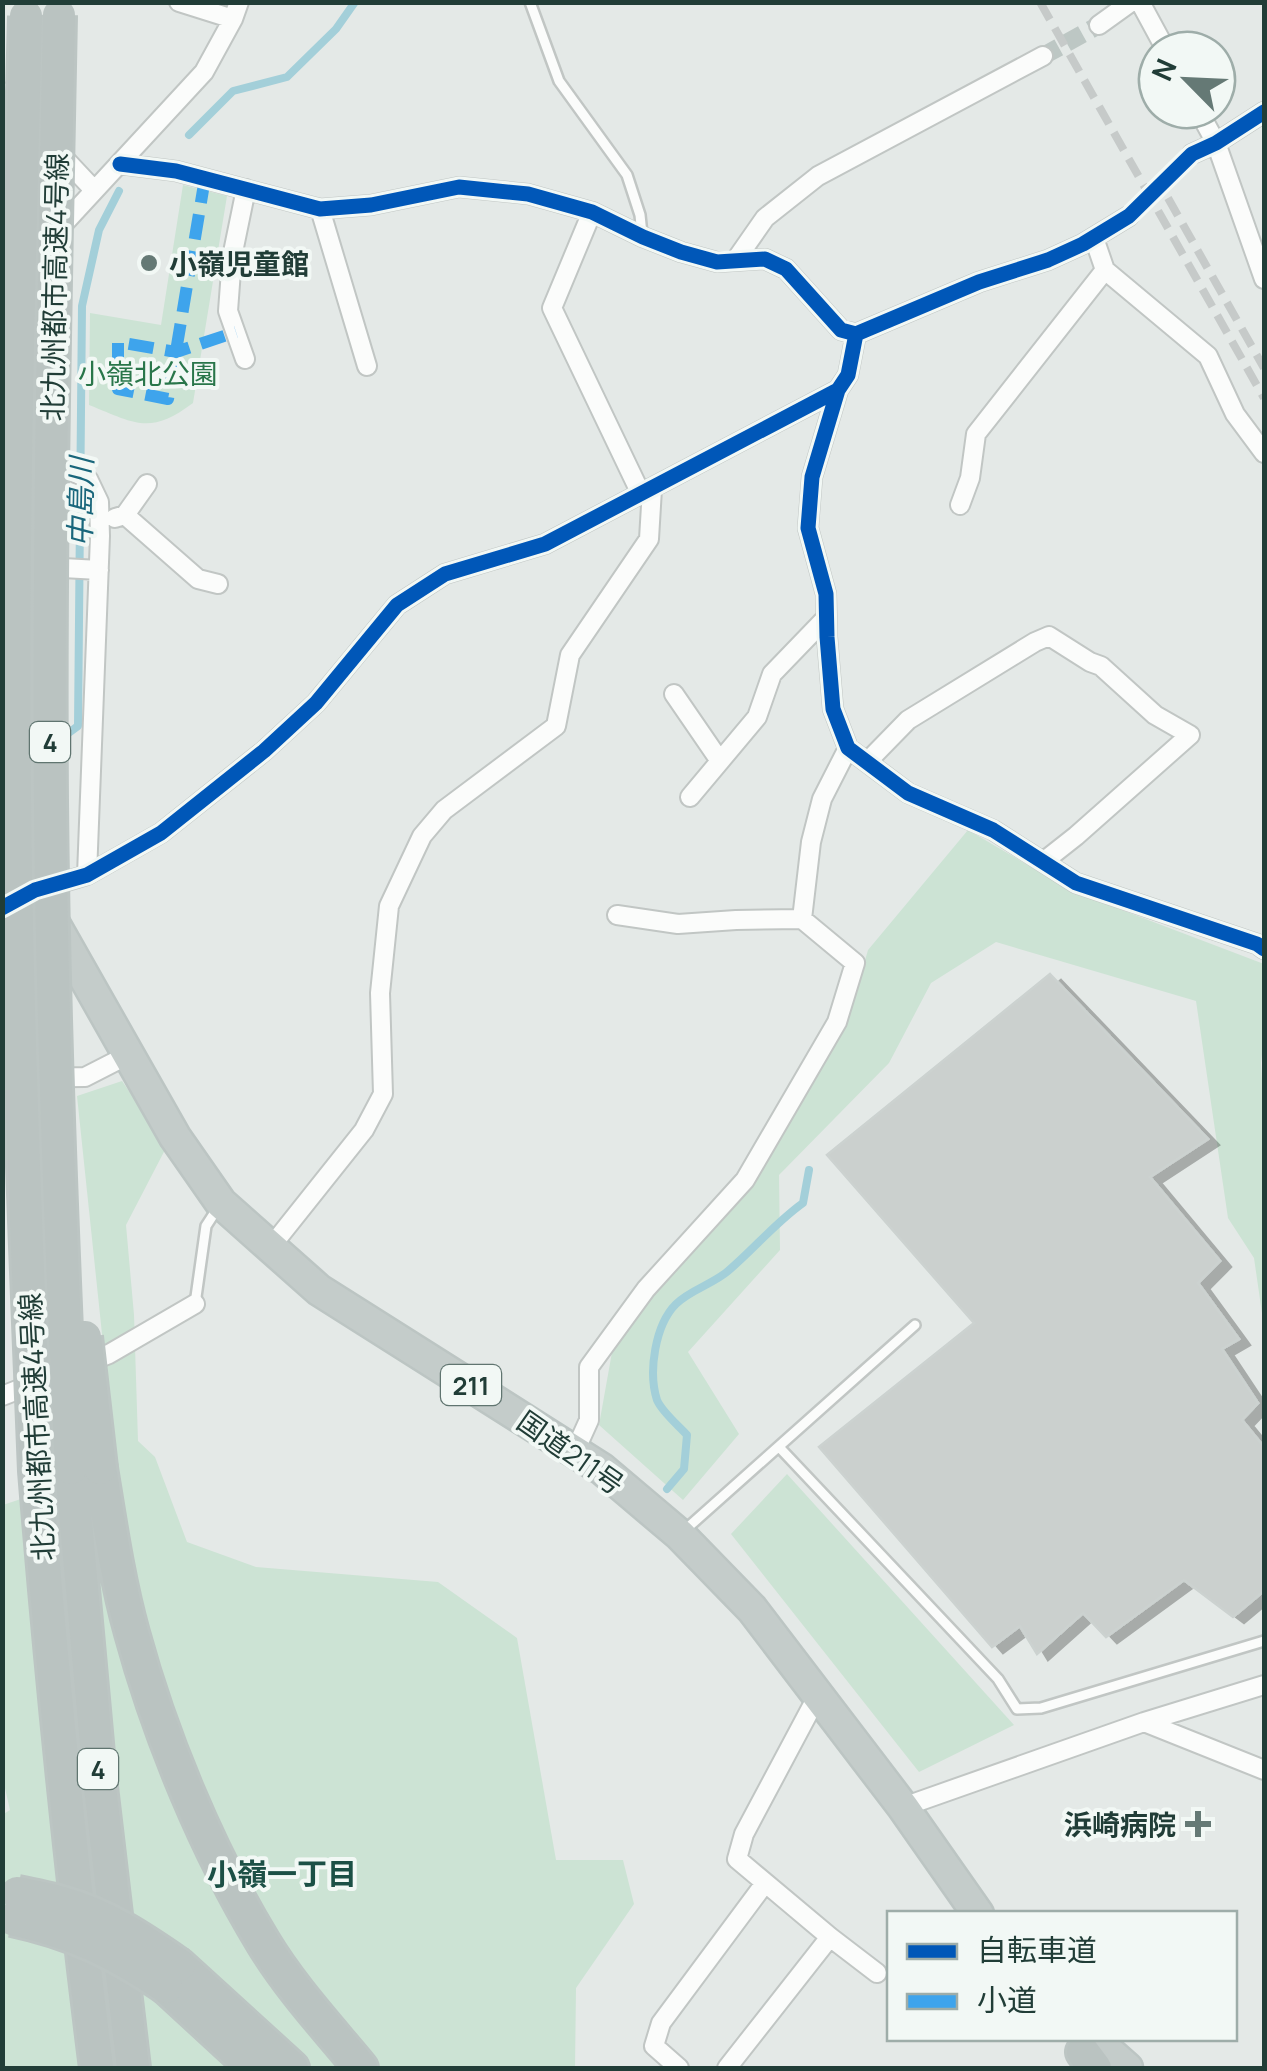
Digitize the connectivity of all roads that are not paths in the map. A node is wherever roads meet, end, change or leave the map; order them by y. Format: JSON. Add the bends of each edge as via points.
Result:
{"nodes":[{"id":1,"x":179,"y":2,"type":"edge"},
{"id":2,"x":530,"y":2,"type":"edge"},
{"id":3,"x":1131,"y":2,"type":"edge"},
{"id":4,"x":1140,"y":2,"type":"edge"},
{"id":5,"x":42,"y":9,"type":"edge"},
{"id":6,"x":236,"y":11,"type":"edge"},
{"id":7,"x":1099,"y":25,"type":"tunnel mouth"},
{"id":8,"x":1155,"y":30,"type":"edge"},
{"id":9,"x":1043,"y":56,"type":"tunnel mouth"},
{"id":10,"x":2,"y":92,"type":"edge"},
{"id":11,"x":1264,"y":112,"type":"edge"},
{"id":12,"x":1209,"y":130,"type":"edge"},
{"id":13,"x":1216,"y":143,"type":"junction"},
{"id":14,"x":1192,"y":154,"type":"tunnel mouth"},
{"id":15,"x":120,"y":164,"type":"junction"},
{"id":16,"x":246,"y":189,"type":"junction"},
{"id":17,"x":94,"y":190,"type":"junction"},
{"id":18,"x":320,"y":208,"type":"junction"},
{"id":19,"x":592,"y":212,"type":"junction"},
{"id":20,"x":1129,"y":216,"type":"tunnel mouth"},
{"id":21,"x":643,"y":237,"type":"junction"},
{"id":22,"x":1094,"y":238,"type":"junction"},
{"id":23,"x":735,"y":261,"type":"junction"},
{"id":24,"x":1105,"y":270,"type":"junction"},
{"id":25,"x":1264,"y":279,"type":"edge"},
{"id":26,"x":2,"y":291,"type":"edge"},
{"id":27,"x":856,"y":334,"type":"junction"},
{"id":28,"x":245,"y":359,"type":"dead end"},
{"id":29,"x":367,"y":366,"type":"dead end"},
{"id":30,"x":838,"y":390,"type":"junction"},
{"id":31,"x":2,"y":435,"type":"edge"},
{"id":32,"x":1264,"y":453,"type":"edge"},
{"id":33,"x":147,"y":484,"type":"dead end"},
{"id":34,"x":646,"y":492,"type":"junction"},
{"id":35,"x":960,"y":505,"type":"dead end"},
{"id":36,"x":125,"y":515,"type":"junction"},
{"id":37,"x":100,"y":521,"type":"junction"},
{"id":38,"x":2,"y":554,"type":"edge"},
{"id":39,"x":95,"y":570,"type":"junction"},
{"id":40,"x":218,"y":584,"type":"dead end"},
{"id":41,"x":826,"y":618,"type":"junction"},
{"id":42,"x":674,"y":694,"type":"dead end"},
{"id":43,"x":848,"y":748,"type":"junction"},
{"id":44,"x":720,"y":761,"type":"junction"},
{"id":45,"x":867,"y":762,"type":"junction"},
{"id":46,"x":690,"y":797,"type":"dead end"},
{"id":47,"x":2,"y":834,"type":"edge"},
{"id":48,"x":1043,"y":862,"type":"junction"},
{"id":49,"x":87,"y":875,"type":"junction"},
{"id":50,"x":35,"y":890,"type":"junction"},
{"id":51,"x":2,"y":908,"type":"edge"},
{"id":52,"x":617,"y":914,"type":"dead end"},
{"id":53,"x":802,"y":918,"type":"junction"},
{"id":54,"x":1264,"y":949,"type":"edge"},
{"id":55,"x":128,"y":1055,"type":"junction"},
{"id":56,"x":2,"y":1078,"type":"edge"},
{"id":57,"x":221,"y":1204,"type":"junction"},
{"id":58,"x":270,"y":1248,"type":"junction"},
{"id":59,"x":195,"y":1304,"type":"joint"},
{"id":60,"x":915,"y":1326,"type":"dead end"},
{"id":61,"x":2,"y":1396,"type":"edge"},
{"id":62,"x":779,"y":1447,"type":"junction"},
{"id":63,"x":575,"y":1451,"type":"junction"},
{"id":64,"x":86,"y":1468,"type":"junction"},
{"id":65,"x":36,"y":1470,"type":"junction"},
{"id":66,"x":680,"y":1536,"type":"junction"},
{"id":67,"x":1264,"y":1642,"type":"edge"},
{"id":68,"x":1264,"y":1686,"type":"edge"},
{"id":69,"x":818,"y":1695,"type":"junction"},
{"id":70,"x":1144,"y":1722,"type":"junction"},
{"id":71,"x":1264,"y":1770,"type":"edge"},
{"id":72,"x":903,"y":1807,"type":"junction"},
{"id":73,"x":765,"y":1883,"type":"junction"},
{"id":74,"x":8,"y":1906,"type":"edge"},
{"id":75,"x":976,"y":1911,"type":"edge"},
{"id":76,"x":830,"y":1937,"type":"junction"},
{"id":77,"x":877,"y":1973,"type":"dead end"},
{"id":78,"x":173,"y":1976,"type":"junction"},
{"id":79,"x":1089,"y":2053,"type":"edge"},
{"id":80,"x":76,"y":2068,"type":"edge"},
{"id":81,"x":97,"y":2068,"type":"edge"},
{"id":82,"x":132,"y":2068,"type":"edge"},
{"id":83,"x":254,"y":2068,"type":"edge"},
{"id":84,"x":292,"y":2068,"type":"edge"},
{"id":85,"x":362,"y":2068,"type":"edge"},
{"id":86,"x":679,"y":2068,"type":"edge"},
{"id":87,"x":727,"y":2068,"type":"edge"},
{"id":88,"x":1126,"y":2068,"type":"edge"}],
"edges":[{"from":1,"to":6,"type":"street"},
{"from":2,"to":21,"type":"lane","via":[[558,81],[627,176]]},
{"from":3,"to":7,"type":"street"},
{"from":4,"to":8,"type":"street"},
{"from":5,"to":64,"type":"highway","name":"北九州都市高速4号線","number":"4","bridge":true,"via":[[56,1125]]},
{"from":5,"to":65,"type":"highway","name":"北九州都市高速4号線","number":"4","bridge":true,"via":[[16,398],[15,800]]},
{"from":6,"to":15,"type":"street","via":[[204,72]]},
{"from":9,"to":23,"type":"street","via":[[818,176],[765,218]]},
{"from":10,"to":17,"type":"street"},
{"from":11,"to":13,"type":"street"},
{"from":12,"to":13,"type":"street"},
{"from":13,"to":14,"type":"street"},
{"from":13,"to":25,"type":"street"},
{"from":15,"to":16,"type":"street","via":[[176,170]]},
{"from":15,"to":17,"type":"street"},
{"from":16,"to":18,"type":"street"},
{"from":16,"to":28,"type":"street","via":[[228,311]]},
{"from":17,"to":26,"type":"street"},
{"from":18,"to":19,"type":"street","via":[[459,187],[528,194]]},
{"from":18,"to":29,"type":"street"},
{"from":19,"to":21,"type":"street"},
{"from":19,"to":34,"type":"street","via":[[552,308]]},
{"from":20,"to":22,"type":"street"},
{"from":21,"to":23,"type":"street","via":[[718,262]]},
{"from":22,"to":24,"type":"street"},
{"from":22,"to":27,"type":"street"},
{"from":23,"to":27,"type":"street","via":[[765,259],[786,269],[841,330]]},
{"from":24,"to":32,"type":"street","via":[[1208,356],[1235,414]]},
{"from":24,"to":35,"type":"street","via":[[976,434]]},
{"from":27,"to":30,"type":"street"},
{"from":30,"to":34,"type":"street"},
{"from":30,"to":41,"type":"street","via":[[812,477],[808,528]]},
{"from":31,"to":37,"type":"street","via":[[88,479]]},
{"from":33,"to":36,"type":"street"},
{"from":34,"to":49,"type":"street","via":[[545,544],[445,574],[397,604],[316,703],[264,750],[160,833]]},
{"from":34,"to":58,"type":"street","via":[[649,539],[570,655],[556,726],[444,810],[422,836],[389,906],[380,993],[383,1094],[364,1130]]},
{"from":36,"to":37,"type":"street"},
{"from":36,"to":40,"type":"street","via":[[198,579]]},
{"from":37,"to":39,"type":"street"},
{"from":38,"to":39,"type":"street","via":[[34,567]]},
{"from":39,"to":49,"type":"street"},
{"from":41,"to":43,"type":"street","via":[[833,709]]},
{"from":41,"to":44,"type":"street","via":[[772,674],[757,716]]},
{"from":42,"to":44,"type":"street"},
{"from":43,"to":45,"type":"street"},
{"from":43,"to":53,"type":"street","via":[[810,842]]},
{"from":44,"to":46,"type":"street"},
{"from":45,"to":48,"type":"street","via":[[908,793],[993,830]]},
{"from":45,"to":48,"type":"street","via":[[908,720],[1048,636],[1101,666],[1155,715],[1190,735]]},
{"from":47,"to":50,"type":"highway","name":"国道211号","number":"211"},
{"from":48,"to":54,"type":"street","via":[[1076,882]]},
{"from":49,"to":50,"type":"street"},
{"from":50,"to":51,"type":"street"},
{"from":50,"to":55,"type":"highway","name":"国道211号","number":"211"},
{"from":52,"to":53,"type":"street","via":[[678,924]]},
{"from":53,"to":63,"type":"street","via":[[855,963],[837,1022],[745,1180],[646,1289],[589,1367],[589,1420]]},
{"from":55,"to":56,"type":"street","via":[[84,1077]]},
{"from":55,"to":57,"type":"highway","name":"国道211号","number":"211"},
{"from":57,"to":58,"type":"highway","name":"国道211号","number":"211"},
{"from":57,"to":59,"type":"lane","via":[[206,1226]]},
{"from":58,"to":63,"type":"highway","name":"国道211号","number":"211","via":[[319,1290]]},
{"from":59,"to":61,"type":"street","via":[[108,1354]]},
{"from":60,"to":62,"type":"lane"},
{"from":62,"to":66,"type":"lane"},
{"from":62,"to":67,"type":"lane","via":[[998,1679],[1017,1708],[1041,1708]]},
{"from":63,"to":66,"type":"highway","name":"国道211号","number":"211"},
{"from":64,"to":82,"type":"highway","name":"北九州都市高速4号線","number":"4","via":[[100,1787]]},
{"from":64,"to":85,"type":"highway","via":[[170,1750],[216,1856],[264,1944]]},
{"from":65,"to":80,"type":"highway","via":[[30,1592]]},
{"from":65,"to":81,"type":"highway","name":"北九州都市高速4号線","number":"4"},
{"from":66,"to":69,"type":"highway","name":"国道211号","number":"211","via":[[752,1608]]},
{"from":68,"to":70,"type":"street"},
{"from":69,"to":72,"type":"highway","name":"国道211号","number":"211"},
{"from":69,"to":73,"type":"street","via":[[744,1834],[737,1859]]},
{"from":70,"to":71,"type":"street"},
{"from":70,"to":72,"type":"street"},
{"from":72,"to":75,"type":"highway","name":"国道211号","number":"211"},
{"from":73,"to":76,"type":"street"},
{"from":73,"to":86,"type":"street","via":[[660,2023],[654,2046]]},
{"from":74,"to":78,"type":"highway","bridge":true},
{"from":76,"to":77,"type":"street"},
{"from":76,"to":87,"type":"street"},
{"from":78,"to":83,"type":"highway"},
{"from":78,"to":84,"type":"highway"},
{"from":79,"to":88,"type":"highway"}]}
